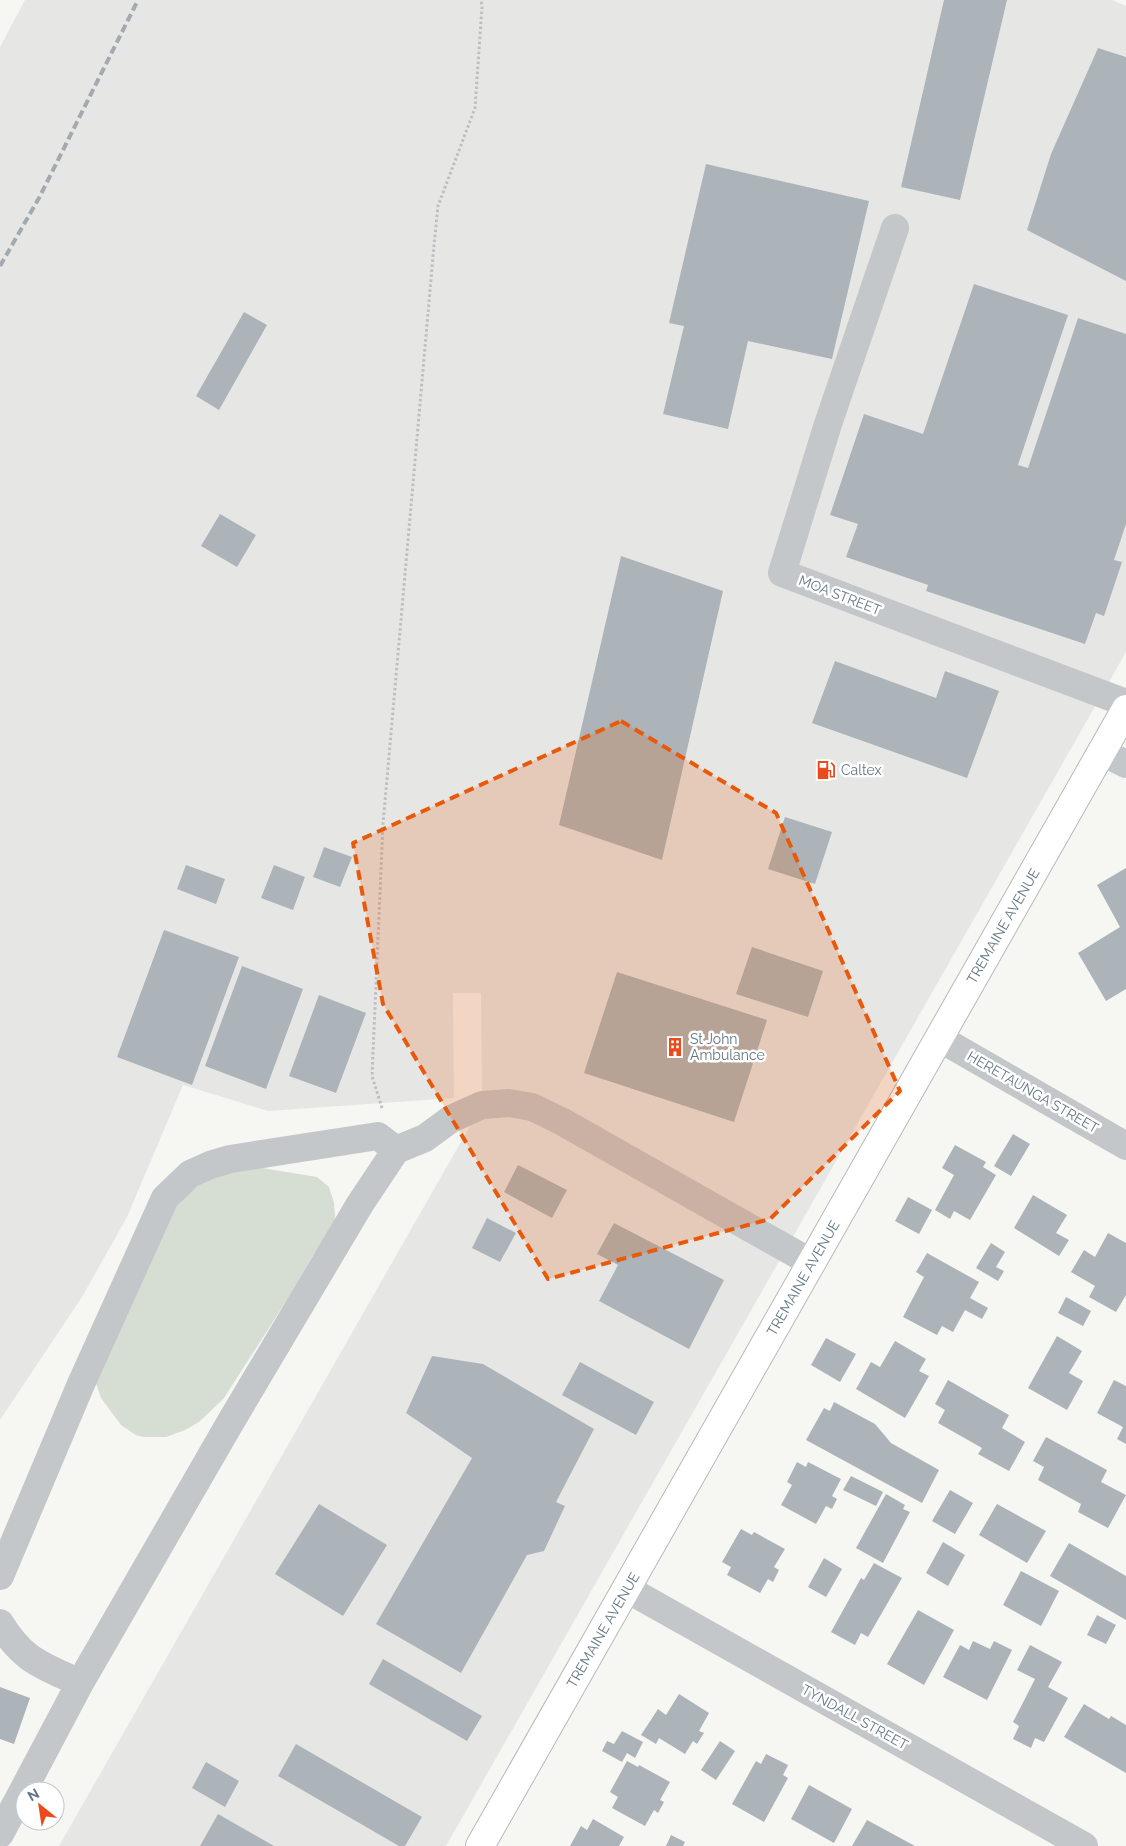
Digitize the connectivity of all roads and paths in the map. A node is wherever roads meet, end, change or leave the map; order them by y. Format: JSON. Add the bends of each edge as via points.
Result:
{"nodes":[{"id":1,"x":481,"y":0,"type":"edge"},
{"id":2,"x":895,"y":228,"type":"dead end"},
{"id":3,"x":1126,"y":703,"type":"edge"},
{"id":4,"x":1126,"y":709,"type":"edge"},
{"id":5,"x":1114,"y":758,"type":"edge"},
{"id":6,"x":939,"y":1038,"type":"junction"},
{"id":7,"x":1126,"y":1146,"type":"edge"},
{"id":8,"x":396,"y":1150,"type":"junction"},
{"id":9,"x":812,"y":1263,"type":"junction"},
{"id":10,"x":0,"y":1576,"type":"edge"},
{"id":11,"x":627,"y":1588,"type":"junction"},
{"id":12,"x":0,"y":1623,"type":"edge"},
{"id":13,"x":80,"y":1683,"type":"junction"},
{"id":14,"x":0,"y":1834,"type":"edge"},
{"id":15,"x":480,"y":1846,"type":"edge"},
{"id":16,"x":1084,"y":1846,"type":"edge"}],
"edges":[{"from":1,"to":8,"type":"path","via":[[475,108],[438,206],[383,824],[372,1076]]},
{"from":2,"to":3,"type":"street","name":"MOA STREET","via":[[828,424],[782,573]]},
{"from":4,"to":5,"type":"main road","name":"TREMAINE AVENUE"},
{"from":5,"to":6,"type":"main road","name":"TREMAINE AVENUE"},
{"from":6,"to":7,"type":"street","name":"HERETAUNGA STREET"},
{"from":6,"to":9,"type":"main road","name":"TREMAINE AVENUE"},
{"from":8,"to":9,"type":"street","via":[[425,1138],[451,1119],[482,1105],[508,1103],[532,1107]]},
{"from":8,"to":10,"type":"street","via":[[378,1136],[230,1159],[190,1174],[165,1198],[81,1384]]},
{"from":8,"to":13,"type":"street","via":[[360,1204],[230,1423]]},
{"from":9,"to":11,"type":"main road","name":"TREMAINE AVENUE"},
{"from":11,"to":15,"type":"main road","name":"TREMAINE AVENUE"},
{"from":11,"to":16,"type":"street","name":"TYNDALL STREET"},
{"from":12,"to":13,"type":"street","via":[[28,1658]]},
{"from":13,"to":14,"type":"street"}]}
